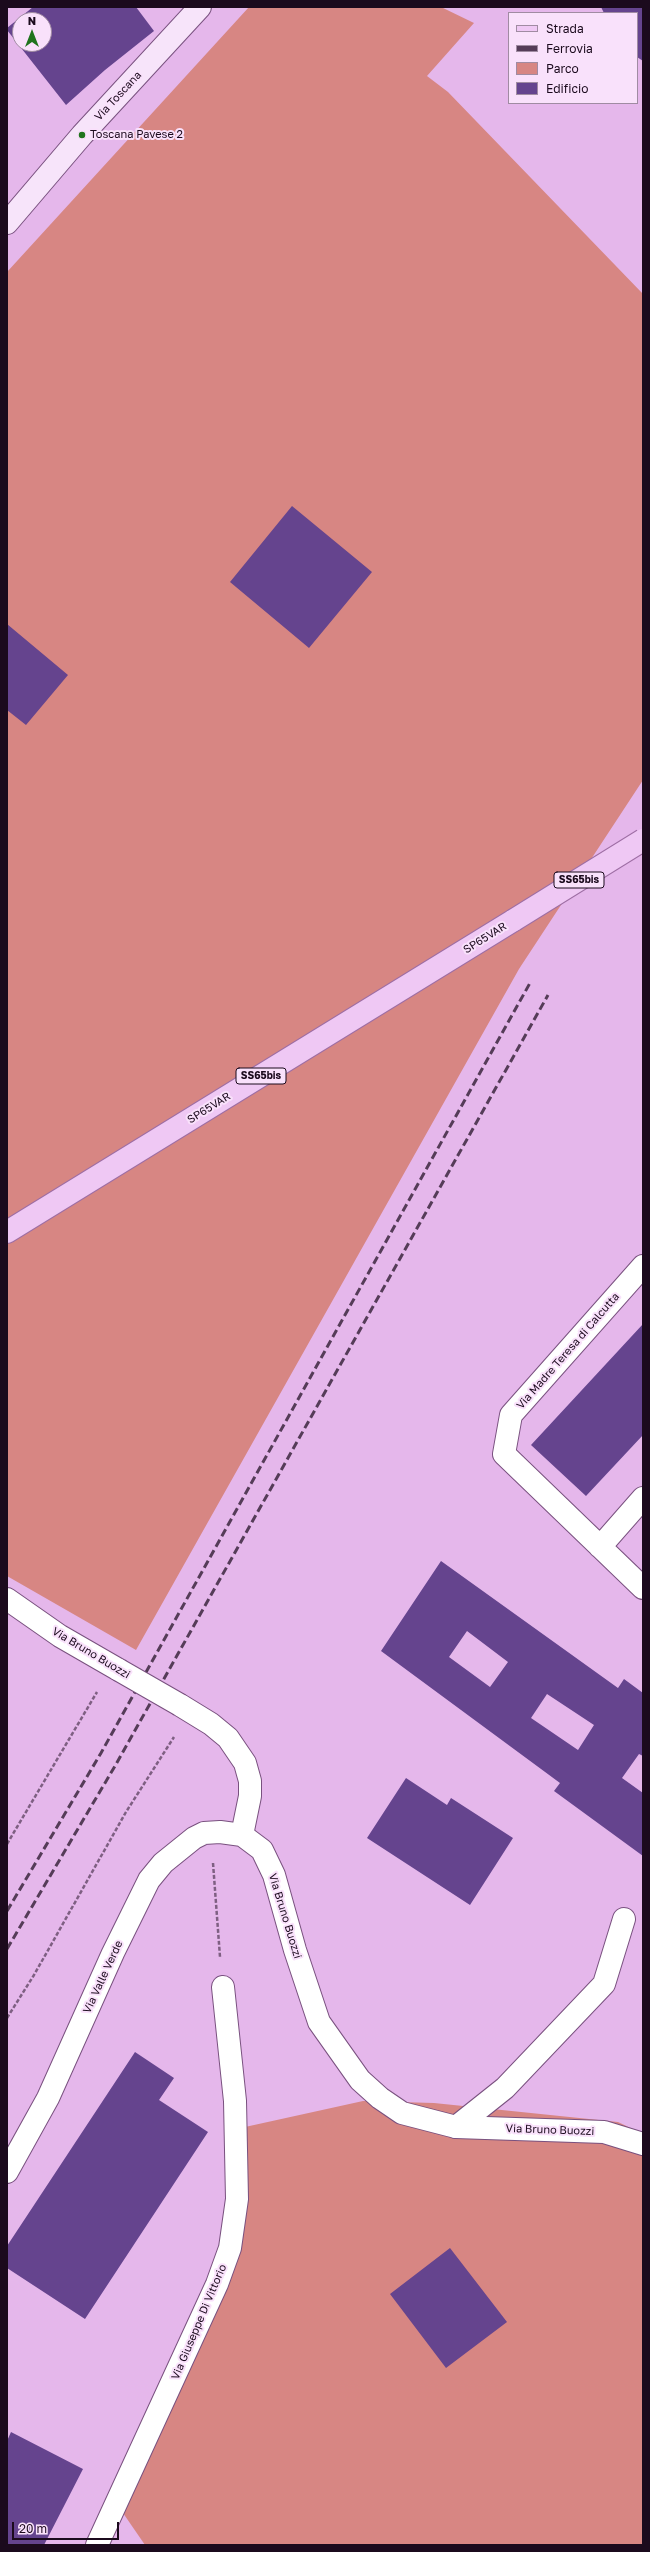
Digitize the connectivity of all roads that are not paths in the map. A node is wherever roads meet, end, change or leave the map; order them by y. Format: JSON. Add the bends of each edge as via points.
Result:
{"nodes":[{"id":1,"x":200,"y":7,"type":"edge"},
{"id":2,"x":7,"y":223,"type":"edge"},
{"id":3,"x":643,"y":840,"type":"edge"},
{"id":4,"x":7,"y":1232,"type":"edge"},
{"id":5,"x":643,"y":1266,"type":"edge"},
{"id":6,"x":643,"y":1498,"type":"edge"},
{"id":7,"x":600,"y":1547,"type":"junction"},
{"id":8,"x":643,"y":1588,"type":"edge"},
{"id":9,"x":7,"y":1599,"type":"edge"},
{"id":10,"x":242,"y":1835,"type":"junction"},
{"id":11,"x":624,"y":1919,"type":"dead end"},
{"id":12,"x":223,"y":1987,"type":"road end"},
{"id":13,"x":456,"y":2127,"type":"junction"},
{"id":14,"x":643,"y":2144,"type":"edge"},
{"id":15,"x":7,"y":2172,"type":"edge"},
{"id":16,"x":97,"y":2545,"type":"edge"}],
"edges":[{"from":1,"to":2,"type":"main road","name":"Via Toscana","via":[[82,135]]},
{"from":3,"to":4,"type":"main road","name":"SP65VAR","number":"SS65bis","bridge":true},
{"from":5,"to":7,"type":"street","name":"Via Madre Teresa di Calcutta","via":[[512,1415],[504,1454]]},
{"from":6,"to":7,"type":"street"},
{"from":7,"to":8,"type":"street","name":"Via Madre Teresa di Calcutta"},
{"from":9,"to":10,"type":"street","name":"Via Bruno Buozzi","bridge":true,"via":[[60,1636],[185,1708],[228,1738],[245,1763],[250,1781],[250,1796]]},
{"from":10,"to":13,"type":"street","name":"Via Bruno Buozzi","via":[[262,1850],[274,1874],[318,2022],[338,2051],[360,2080],[402,2113]]},
{"from":10,"to":15,"type":"street","name":"Via Valle Verde","via":[[212,1832],[194,1838],[163,1863],[149,1880],[48,2098]]},
{"from":11,"to":13,"type":"street","via":[[604,1984],[505,2088]]},
{"from":12,"to":16,"type":"street","name":"Via Giuseppe Di Vittorio","via":[[235,2101],[237,2199],[230,2248],[214,2291]]},
{"from":13,"to":14,"type":"street","name":"Via Bruno Buozzi","via":[[604,2132]]}]}
